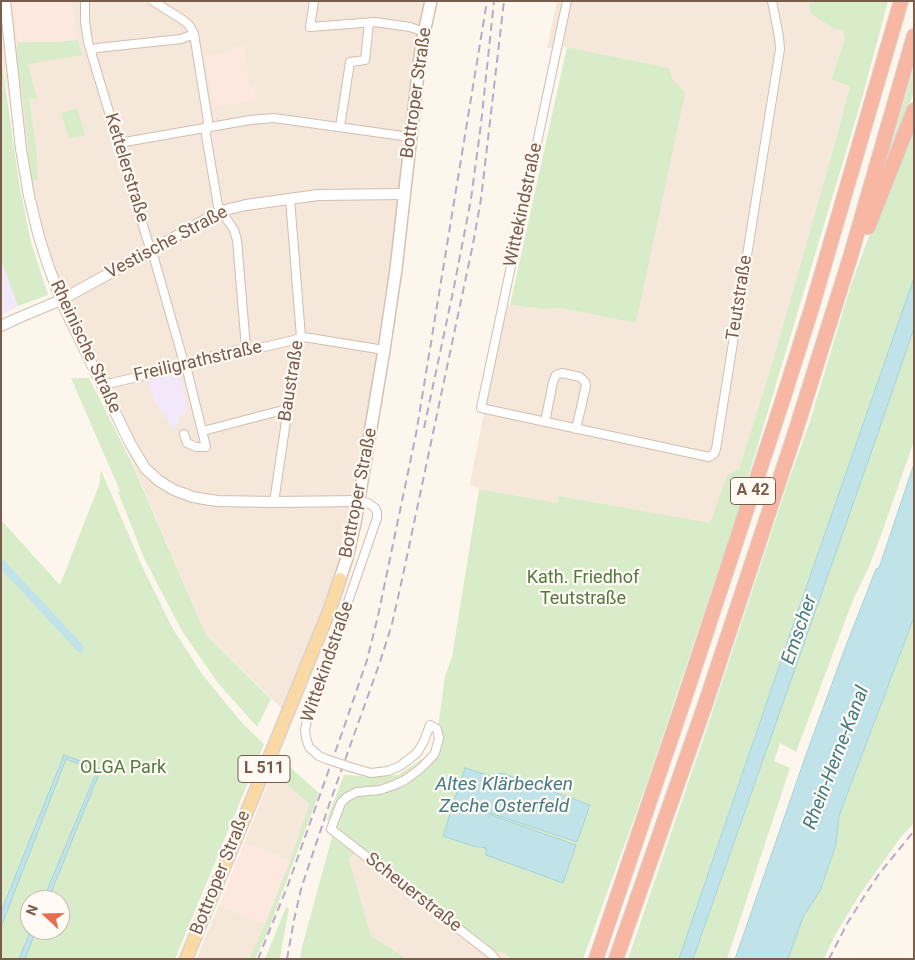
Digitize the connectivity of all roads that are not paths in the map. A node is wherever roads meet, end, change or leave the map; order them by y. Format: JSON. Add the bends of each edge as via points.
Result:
{"nodes":[{"id":1,"x":5,"y":1,"type":"edge"},
{"id":2,"x":85,"y":1,"type":"edge"},
{"id":3,"x":153,"y":1,"type":"edge"},
{"id":4,"x":314,"y":1,"type":"edge"},
{"id":5,"x":430,"y":1,"type":"edge"},
{"id":6,"x":567,"y":1,"type":"edge"},
{"id":7,"x":772,"y":1,"type":"edge"},
{"id":8,"x":901,"y":1,"type":"edge"},
{"id":9,"x":368,"y":23,"type":"junction"},
{"id":10,"x":424,"y":32,"type":"junction"},
{"id":11,"x":194,"y":34,"type":"junction"},
{"id":12,"x":914,"y":36,"type":"edge"},
{"id":13,"x":91,"y":50,"type":"junction"},
{"id":14,"x":914,"y":110,"type":"edge"},
{"id":15,"x":340,"y":126,"type":"junction"},
{"id":16,"x":207,"y":127,"type":"junction"},
{"id":17,"x":410,"y":137,"type":"junction"},
{"id":18,"x":119,"y":143,"type":"junction"},
{"id":19,"x":404,"y":194,"type":"junction"},
{"id":20,"x":290,"y":199,"type":"junction"},
{"id":21,"x":221,"y":211,"type":"junction"},
{"id":22,"x":152,"y":250,"type":"junction"},
{"id":23,"x":850,"y":258,"type":"junction"},
{"id":24,"x":60,"y":300,"type":"junction"},
{"id":25,"x":1,"y":326,"type":"edge"},
{"id":26,"x":301,"y":337,"type":"junction"},
{"id":27,"x":246,"y":348,"type":"junction"},
{"id":28,"x":384,"y":350,"type":"junction"},
{"id":29,"x":184,"y":363,"type":"junction"},
{"id":30,"x":101,"y":384,"type":"junction"},
{"id":31,"x":481,"y":408,"type":"joint"},
{"id":32,"x":288,"y":409,"type":"junction"},
{"id":33,"x":545,"y":422,"type":"junction"},
{"id":34,"x":576,"y":429,"type":"junction"},
{"id":35,"x":203,"y":431,"type":"junction"},
{"id":36,"x":184,"y":434,"type":"dead end"},
{"id":37,"x":360,"y":501,"type":"junction"},
{"id":38,"x":274,"y":502,"type":"junction"},
{"id":39,"x":340,"y":579,"type":"joint"},
{"id":40,"x":331,"y":829,"type":"joint"},
{"id":41,"x":186,"y":959,"type":"edge"},
{"id":42,"x":495,"y":959,"type":"edge"},
{"id":43,"x":596,"y":959,"type":"edge"},
{"id":44,"x":616,"y":959,"type":"edge"}],
"edges":[{"from":1,"to":24,"type":"street","name":"Rheinische Straße","via":[[26,182],[39,237]]},
{"from":2,"to":13,"type":"street","name":"Kettelerstraße"},
{"from":3,"to":11,"type":"street","via":[[183,20]]},
{"from":4,"to":9,"type":"street","via":[[310,27]]},
{"from":5,"to":10,"type":"main road","name":"Bottroper Straße","number":"L 511"},
{"from":6,"to":31,"type":"street","name":"Wittekindstraße"},
{"from":7,"to":34,"type":"street","name":"Teutstraße","via":[[780,49],[715,452],[711,457],[703,456]]},
{"from":8,"to":43,"type":"highway","number":"A 42","via":[[777,418]]},
{"from":9,"to":10,"type":"street","via":[[407,26]]},
{"from":9,"to":15,"type":"street","via":[[365,60],[350,62]]},
{"from":10,"to":17,"type":"main road","name":"Bottroper Straße","number":"L 511"},
{"from":11,"to":13,"type":"street"},
{"from":11,"to":16,"type":"street"},
{"from":12,"to":23,"type":"highway","number":"A 42"},
{"from":13,"to":18,"type":"street","name":"Kettelerstraße"},
{"from":14,"to":23,"type":"highway","via":[[863,241]]},
{"from":15,"to":16,"type":"street","via":[[279,118]]},
{"from":15,"to":17,"type":"street"},
{"from":16,"to":18,"type":"street"},
{"from":16,"to":21,"type":"street"},
{"from":17,"to":19,"type":"main road","name":"Bottroper Straße","number":"L 511"},
{"from":18,"to":22,"type":"street","name":"Kettelerstraße"},
{"from":19,"to":20,"type":"street","name":"Vestische Straße"},
{"from":19,"to":28,"type":"main road","name":"Bottroper Straße","number":"L 511"},
{"from":20,"to":21,"type":"street","name":"Vestische Straße"},
{"from":20,"to":26,"type":"street","name":"Baustraße"},
{"from":21,"to":22,"type":"street","name":"Vestische Straße"},
{"from":21,"to":27,"type":"street","via":[[237,240]]},
{"from":22,"to":24,"type":"street","name":"Vestische Straße"},
{"from":22,"to":29,"type":"street","name":"Kettelerstraße"},
{"from":23,"to":44,"type":"highway","number":"A 42","via":[[705,705]]},
{"from":24,"to":25,"type":"street","name":"Vestische Straße"},
{"from":24,"to":30,"type":"street","name":"Rheinische Straße"},
{"from":26,"to":27,"type":"street","name":"Freiligrathstraße","via":[[251,350]]},
{"from":26,"to":28,"type":"street","name":"Freiligrathstraße"},
{"from":26,"to":32,"type":"street","name":"Baustraße"},
{"from":27,"to":29,"type":"street","name":"Freiligrathstraße"},
{"from":28,"to":37,"type":"main road","name":"Bottroper Straße","number":"L 511"},
{"from":29,"to":30,"type":"street","name":"Freiligrathstraße","via":[[179,367]]},
{"from":29,"to":35,"type":"street","name":"Kettelerstraße"},
{"from":30,"to":38,"type":"street","name":"Rheinische Straße","via":[[141,461],[164,484],[204,499]]},
{"from":31,"to":33,"type":"street","name":"Teutstraße"},
{"from":32,"to":35,"type":"street"},
{"from":32,"to":38,"type":"street","name":"Baustraße"},
{"from":33,"to":34,"type":"street","name":"Teutstraße"},
{"from":33,"to":34,"type":"street","via":[[554,378],[558,374],[571,375],[583,379],[586,386]]},
{"from":35,"to":36,"type":"street","via":[[206,447],[187,443]]},
{"from":37,"to":38,"type":"street","name":"Rheinische Straße"},
{"from":37,"to":39,"type":"main road","name":"Bottroper Straße","number":"L 511"},
{"from":37,"to":40,"type":"street","name":"Wittekindstraße","bridge":true,"via":[[375,508],[377,518],[307,720],[305,730],[309,747],[326,759],[362,772],[378,773],[400,766],[417,753],[430,725],[439,733],[437,748],[431,758],[394,785],[347,797]]},
{"from":39,"to":41,"type":"main road","name":"Bottroper Straße","number":"L 511"},
{"from":40,"to":42,"type":"street","name":"Scheuerstraße"}]}
